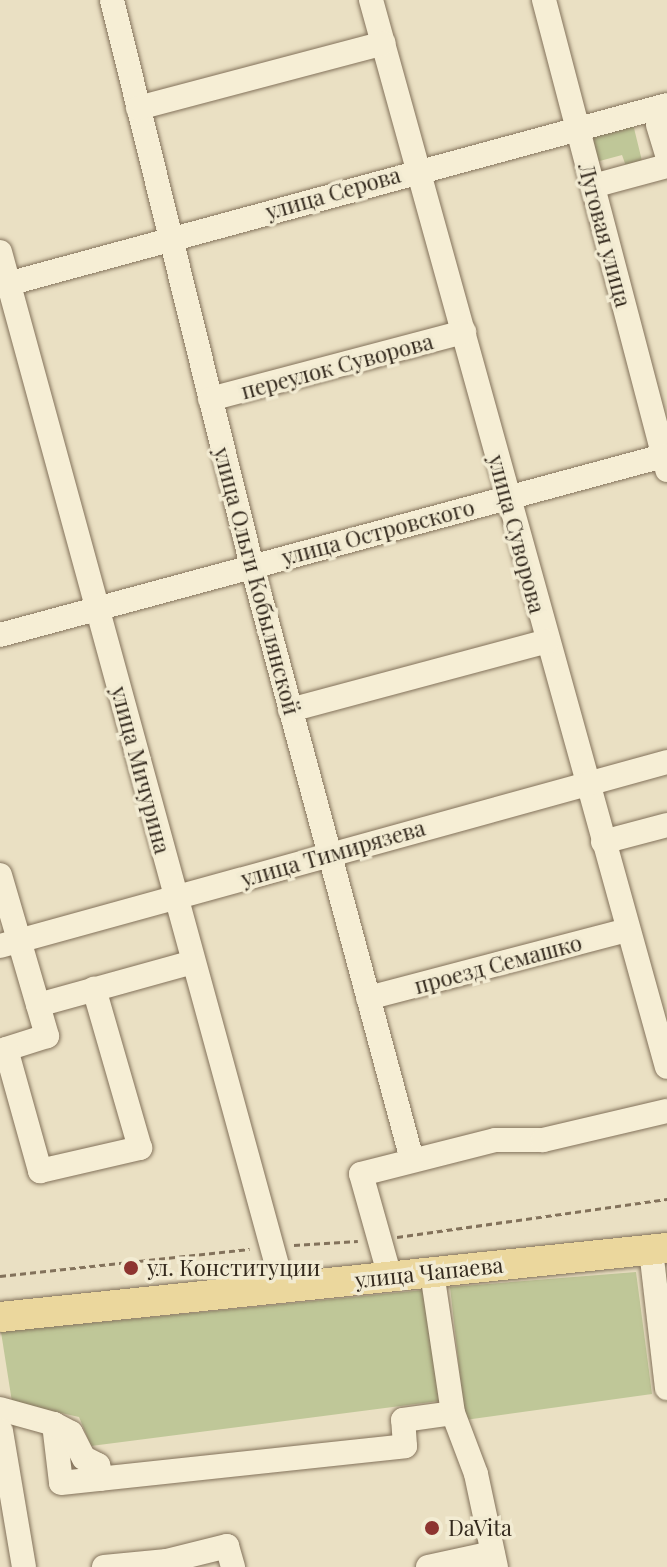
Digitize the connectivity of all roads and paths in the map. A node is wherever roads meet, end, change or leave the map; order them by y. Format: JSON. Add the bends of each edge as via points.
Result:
{"nodes":[{"id":1,"x":112,"y":0,"type":"edge"},
{"id":2,"x":371,"y":0,"type":"edge"},
{"id":3,"x":544,"y":0,"type":"edge"},
{"id":4,"x":384,"y":43,"type":"junction"},
{"id":5,"x":138,"y":108,"type":"junction"},
{"id":6,"x":663,"y":115,"type":"edge"},
{"id":7,"x":578,"y":128,"type":"junction"},
{"id":8,"x":667,"y":154,"type":"edge"},
{"id":9,"x":667,"y":166,"type":"edge"},
{"id":10,"x":421,"y":169,"type":"junction"},
{"id":11,"x":593,"y":186,"type":"junction"},
{"id":12,"x":170,"y":239,"type":"junction"},
{"id":13,"x":0,"y":252,"type":"edge"},
{"id":14,"x":4,"y":285,"type":"edge"},
{"id":15,"x":464,"y":332,"type":"junction"},
{"id":16,"x":210,"y":399,"type":"junction"},
{"id":17,"x":665,"y":463,"type":"edge"},
{"id":18,"x":506,"y":498,"type":"junction"},
{"id":19,"x":252,"y":566,"type":"junction"},
{"id":20,"x":97,"y":608,"type":"junction"},
{"id":21,"x":0,"y":635,"type":"edge"},
{"id":22,"x":547,"y":641,"type":"junction"},
{"id":23,"x":290,"y":710,"type":"junction"},
{"id":24,"x":667,"y":762,"type":"edge"},
{"id":25,"x":587,"y":783,"type":"junction"},
{"id":26,"x":667,"y":825,"type":"edge"},
{"id":27,"x":603,"y":842,"type":"junction"},
{"id":28,"x":328,"y":853,"type":"junction"},
{"id":29,"x":0,"y":875,"type":"edge"},
{"id":30,"x":175,"y":897,"type":"junction"},
{"id":31,"x":628,"y":930,"type":"junction"},
{"id":32,"x":10,"y":944,"type":"edge"},
{"id":33,"x":193,"y":962,"type":"junction"},
{"id":34,"x":94,"y":989,"type":"junction"},
{"id":35,"x":368,"y":998,"type":"junction"},
{"id":36,"x":38,"y":1005,"type":"junction"},
{"id":37,"x":667,"y":1067,"type":"edge"},
{"id":38,"x":667,"y":1111,"type":"edge"},
{"id":39,"x":412,"y":1160,"type":"junction"},
{"id":40,"x":667,"y":1199,"type":"edge"},
{"id":41,"x":378,"y":1239,"type":"junction"},
{"id":42,"x":272,"y":1247,"type":"junction"},
{"id":43,"x":659,"y":1249,"type":"edge"},
{"id":44,"x":432,"y":1272,"type":"junction"},
{"id":45,"x":0,"y":1276,"type":"edge"},
{"id":46,"x":390,"y":1277,"type":"junction"},
{"id":47,"x":283,"y":1287,"type":"junction"},
{"id":48,"x":0,"y":1317,"type":"edge"},
{"id":49,"x":667,"y":1386,"type":"edge"},
{"id":50,"x":0,"y":1409,"type":"edge"},
{"id":51,"x":453,"y":1413,"type":"junction"},
{"id":52,"x":54,"y":1424,"type":"junction"},
{"id":53,"x":0,"y":1429,"type":"edge"},
{"id":54,"x":101,"y":1479,"type":"junction"},
{"id":55,"x":494,"y":1560,"type":"edge"},
{"id":56,"x":24,"y":1567,"type":"edge"},
{"id":57,"x":104,"y":1567,"type":"edge"},
{"id":58,"x":233,"y":1567,"type":"edge"},
{"id":59,"x":428,"y":1567,"type":"edge"}],
"edges":[{"from":1,"to":5,"type":"street","name":"улица Ольги Кобылянской"},
{"from":2,"to":4,"type":"street","name":"улица Суворова"},
{"from":3,"to":7,"type":"street","name":"Луговая улица"},
{"from":4,"to":5,"type":"street"},
{"from":4,"to":10,"type":"street","name":"улица Суворова"},
{"from":5,"to":12,"type":"street","name":"улица Ольги Кобылянской"},
{"from":6,"to":7,"type":"street","name":"улица Серова"},
{"from":6,"to":8,"type":"street"},
{"from":7,"to":10,"type":"street","name":"улица Серова"},
{"from":7,"to":11,"type":"street","name":"Луговая улица"},
{"from":9,"to":11,"type":"street"},
{"from":10,"to":12,"type":"street","name":"улица Серова"},
{"from":10,"to":15,"type":"street","name":"улица Суворова"},
{"from":11,"to":17,"type":"street","name":"Луговая улица"},
{"from":12,"to":14,"type":"street","name":"улица Серова"},
{"from":12,"to":16,"type":"street","name":"улица Ольги Кобылянской"},
{"from":13,"to":14,"type":"street","name":"улица Мичурина"},
{"from":14,"to":20,"type":"street","name":"улица Мичурина"},
{"from":15,"to":16,"type":"street","name":"переулок Суворова"},
{"from":15,"to":18,"type":"street","name":"улица Суворова"},
{"from":16,"to":19,"type":"street","name":"улица Ольги Кобылянской"},
{"from":17,"to":18,"type":"street","name":"улица Островского"},
{"from":18,"to":19,"type":"street","name":"улица Островского"},
{"from":18,"to":22,"type":"street","name":"улица Суворова"},
{"from":19,"to":20,"type":"street","name":"улица Островского"},
{"from":19,"to":23,"type":"street","name":"улица Ольги Кобылянской"},
{"from":20,"to":21,"type":"street","name":"улица Островского"},
{"from":20,"to":30,"type":"street","name":"улица Мичурина"},
{"from":22,"to":23,"type":"street"},
{"from":22,"to":25,"type":"street","name":"улица Суворова"},
{"from":23,"to":28,"type":"street","name":"улица Ольги Кобылянской"},
{"from":24,"to":25,"type":"street","name":"улица Тимирязева"},
{"from":25,"to":27,"type":"street","name":"улица Суворова"},
{"from":25,"to":28,"type":"street","name":"улица Тимирязева"},
{"from":26,"to":27,"type":"street"},
{"from":27,"to":31,"type":"street","name":"улица Суворова"},
{"from":28,"to":30,"type":"street","name":"улица Тимирязева"},
{"from":28,"to":35,"type":"street","name":"улица Ольги Кобылянской"},
{"from":29,"to":32,"type":"street"},
{"from":30,"to":32,"type":"street","name":"улица Тимирязева"},
{"from":30,"to":33,"type":"street","name":"улица Мичурина"},
{"from":31,"to":35,"type":"street","name":"проезд Семашко"},
{"from":31,"to":37,"type":"street","name":"улица Суворова"},
{"from":32,"to":36,"type":"street"},
{"from":33,"to":34,"type":"street"},
{"from":33,"to":42,"type":"street","name":"улица Мичурина"},
{"from":34,"to":36,"type":"street"},
{"from":34,"to":36,"type":"street","via":[[140,1148],[40,1171],[6,1049],[47,1036]]},
{"from":35,"to":39,"type":"street","name":"улица Ольги Кобылянской"},
{"from":38,"to":39,"type":"street","via":[[543,1140],[495,1140]]},
{"from":39,"to":41,"type":"street","via":[[361,1174]]},
{"from":40,"to":41,"type":"path"},
{"from":41,"to":42,"type":"path"},
{"from":41,"to":46,"type":"street"},
{"from":42,"to":45,"type":"path"},
{"from":42,"to":47,"type":"street","name":"улица Мичурина"},
{"from":43,"to":44,"type":"main road","name":"улица Чапаева"},
{"from":43,"to":49,"type":"street"},
{"from":44,"to":46,"type":"main road","name":"улица Чапаева"},
{"from":44,"to":51,"type":"street"},
{"from":46,"to":47,"type":"main road","name":"улица Чапаева"},
{"from":47,"to":48,"type":"main road","name":"улица Чапаева"},
{"from":50,"to":52,"type":"street"},
{"from":51,"to":54,"type":"street","via":[[403,1420],[405,1446]]},
{"from":51,"to":55,"type":"street","via":[[476,1474]]},
{"from":52,"to":54,"type":"street","via":[[71,1433],[84,1458],[98,1465]]},
{"from":52,"to":54,"type":"street","via":[[61,1483]]},
{"from":53,"to":56,"type":"street"},
{"from":55,"to":59,"type":"street"},
{"from":57,"to":58,"type":"street","via":[[167,1561],[227,1546]]}]}
